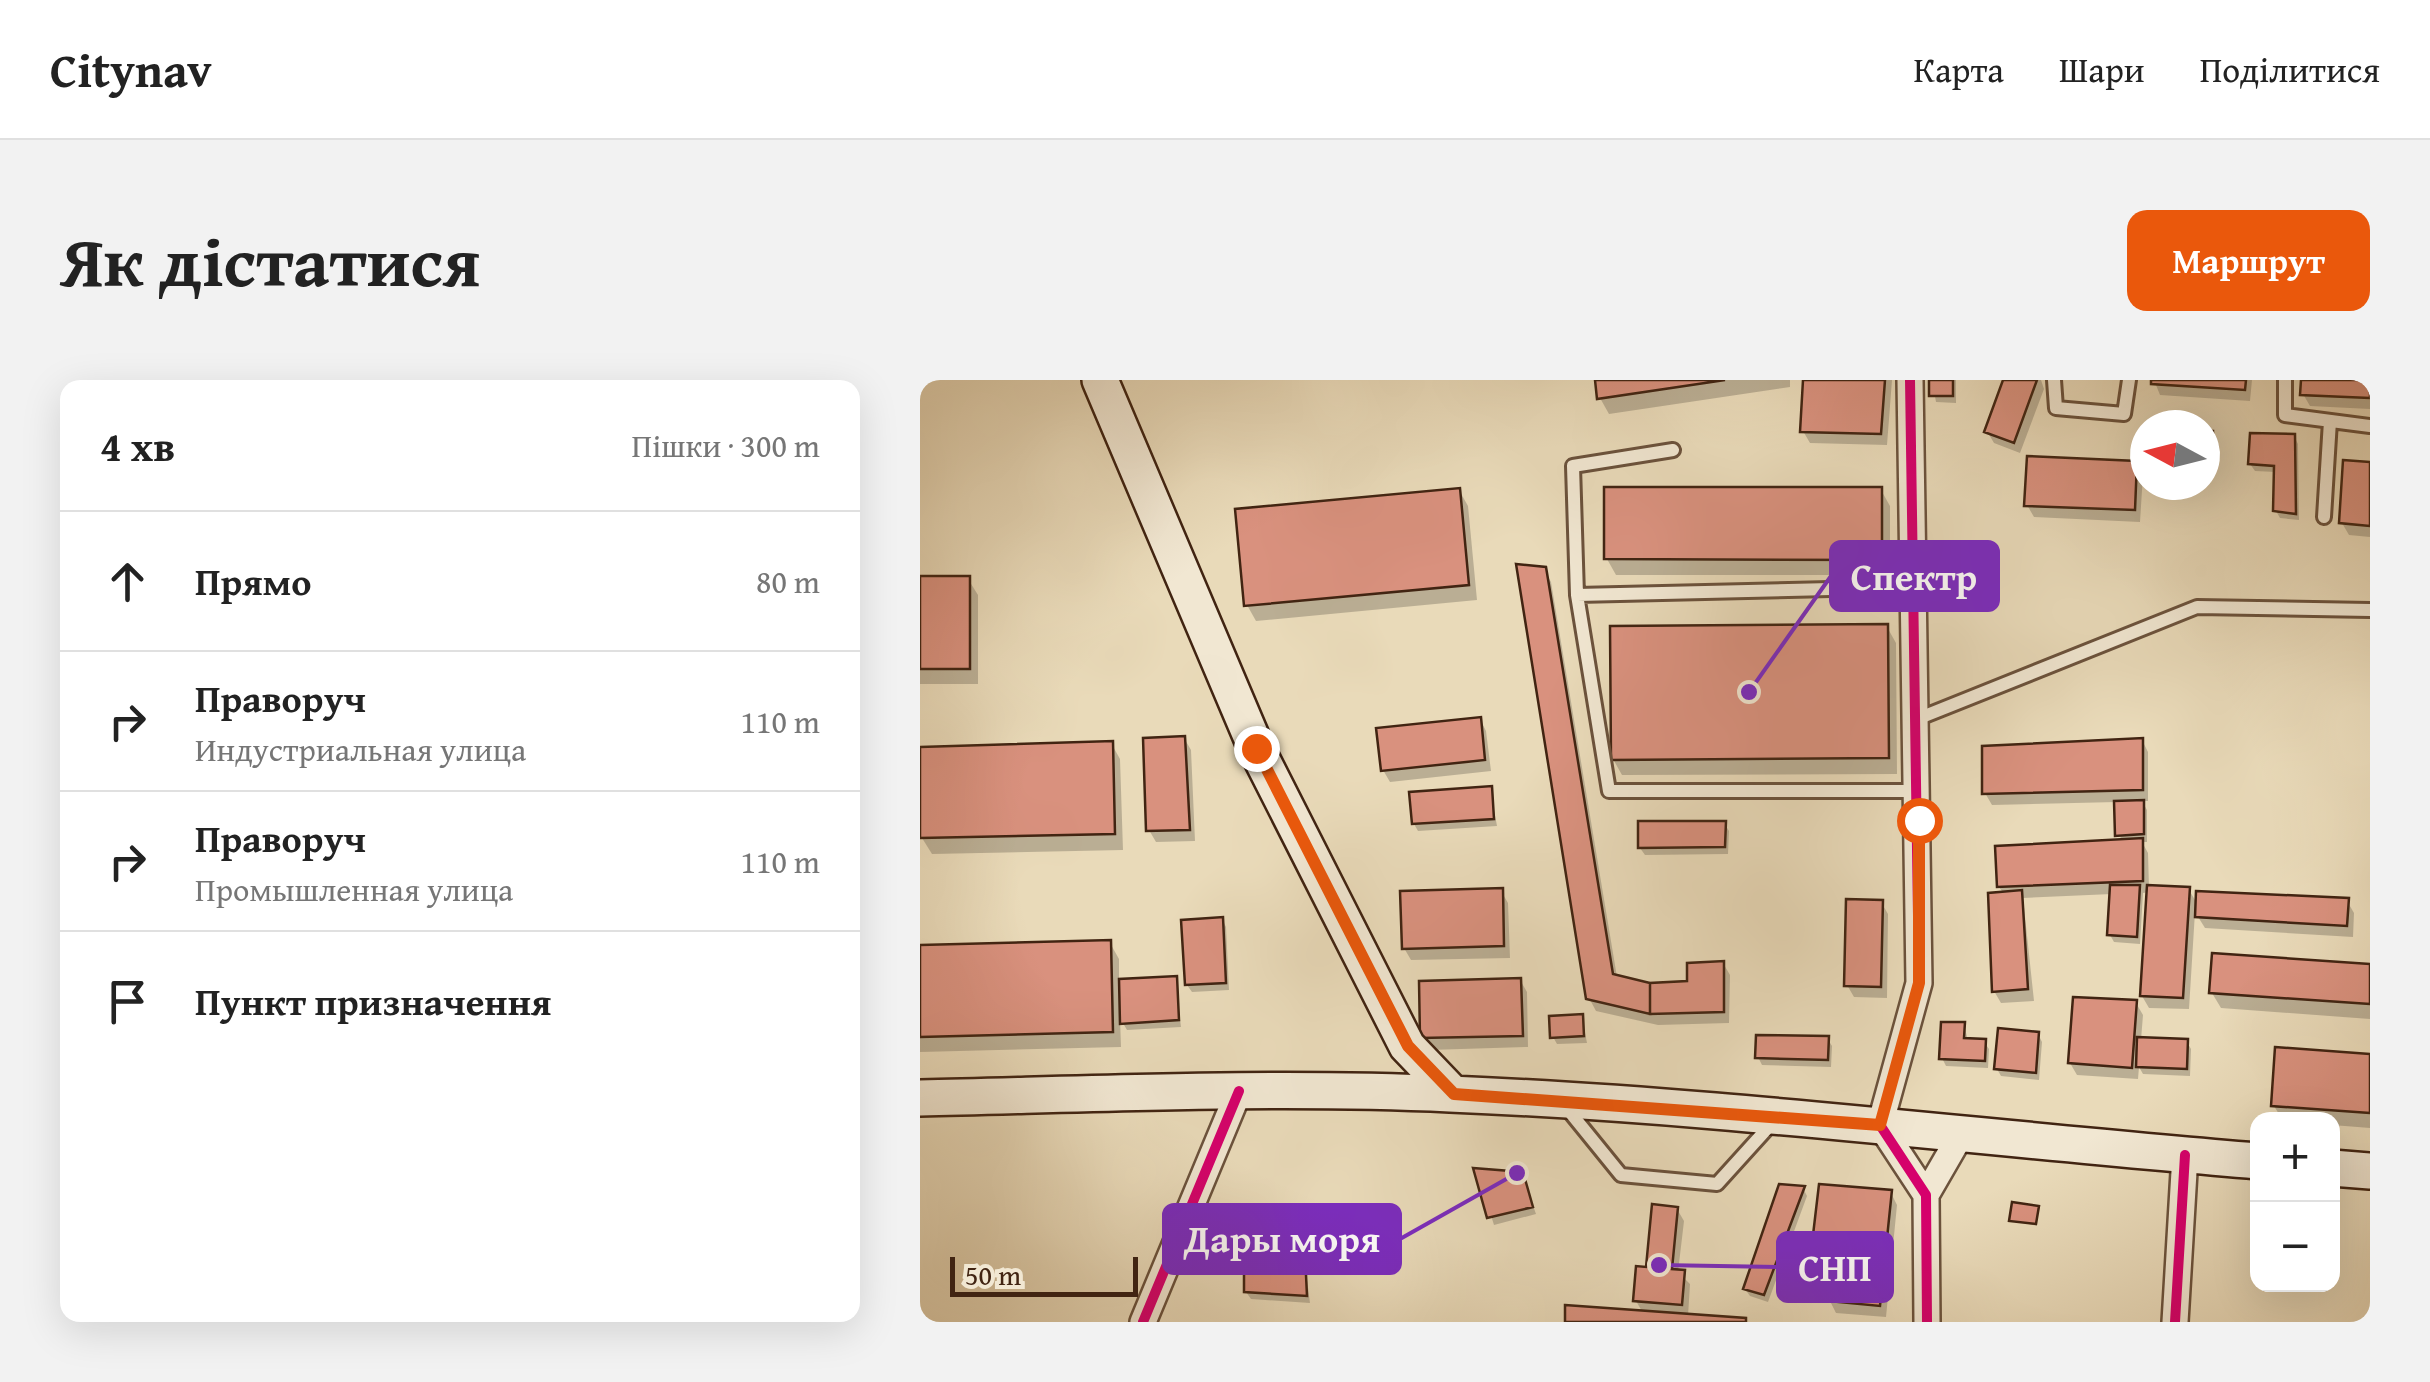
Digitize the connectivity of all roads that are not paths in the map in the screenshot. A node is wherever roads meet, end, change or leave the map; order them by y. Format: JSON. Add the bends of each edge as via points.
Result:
{"nodes":[{"id":1,"x":1100,"y":380,"type":"edge"},
{"id":2,"x":1910,"y":380,"type":"edge"},
{"id":3,"x":2054,"y":380,"type":"edge"},
{"id":4,"x":2129,"y":380,"type":"edge"},
{"id":5,"x":2285,"y":380,"type":"edge"},
{"id":6,"x":2330,"y":421,"type":"junction"},
{"id":7,"x":2370,"y":426,"type":"edge"},
{"id":8,"x":1674,"y":450,"type":"dead end"},
{"id":9,"x":2324,"y":518,"type":"dead end"},
{"id":10,"x":1914,"y":587,"type":"junction"},
{"id":11,"x":1577,"y":595,"type":"junction"},
{"id":12,"x":2370,"y":610,"type":"edge"},
{"id":13,"x":1917,"y":719,"type":"junction"},
{"id":14,"x":1918,"y":790,"type":"junction"},
{"id":15,"x":1408,"y":1046,"type":"junction"},
{"id":16,"x":1326,"y":1090,"type":"junction"},
{"id":17,"x":1239,"y":1092,"type":"junction"},
{"id":18,"x":1454,"y":1094,"type":"junction"},
{"id":19,"x":920,"y":1098,"type":"edge"},
{"id":20,"x":1560,"y":1100,"type":"junction"},
{"id":21,"x":1778,"y":1117,"type":"junction"},
{"id":22,"x":1880,"y":1125,"type":"junction"},
{"id":23,"x":1964,"y":1131,"type":"junction"},
{"id":24,"x":2185,"y":1156,"type":"junction"},
{"id":25,"x":2250,"y":1161,"type":"edge"},
{"id":26,"x":2340,"y":1169,"type":"edge"},
{"id":27,"x":2370,"y":1171,"type":"edge"},
{"id":28,"x":1926,"y":1195,"type":"junction"},
{"id":29,"x":1143,"y":1322,"type":"edge"},
{"id":30,"x":1928,"y":1322,"type":"edge"},
{"id":31,"x":2175,"y":1322,"type":"edge"}],
"edges":[{"from":1,"to":15,"type":"main road","via":[[1256,748]]},
{"from":2,"to":10,"type":"street"},
{"from":3,"to":4,"type":"lane","via":[[2056,408],[2124,414]]},
{"from":5,"to":6,"type":"lane","via":[[2285,415]]},
{"from":6,"to":7,"type":"lane"},
{"from":6,"to":9,"type":"lane"},
{"from":8,"to":11,"type":"lane","via":[[1573,466]]},
{"from":10,"to":11,"type":"lane"},
{"from":10,"to":13,"type":"street"},
{"from":11,"to":14,"type":"lane","via":[[1609,791]]},
{"from":12,"to":13,"type":"lane","via":[[2197,607]]},
{"from":13,"to":14,"type":"street"},
{"from":14,"to":22,"type":"street","via":[[1919,983]]},
{"from":15,"to":16,"type":"main road","via":[[1374,1078]]},
{"from":15,"to":18,"type":"main road"},
{"from":16,"to":17,"type":"main road"},
{"from":16,"to":18,"type":"main road"},
{"from":17,"to":19,"type":"main road"},
{"from":17,"to":29,"type":"street"},
{"from":18,"to":20,"type":"main road"},
{"from":20,"to":21,"type":"main road"},
{"from":20,"to":21,"type":"lane","via":[[1621,1176],[1716,1184]]},
{"from":21,"to":22,"type":"main road"},
{"from":22,"to":23,"type":"main road"},
{"from":22,"to":28,"type":"street"},
{"from":23,"to":24,"type":"main road"},
{"from":23,"to":28,"type":"street"},
{"from":24,"to":25,"type":"main road"},
{"from":24,"to":31,"type":"street"},
{"from":26,"to":27,"type":"main road"},
{"from":28,"to":30,"type":"street"}]}
